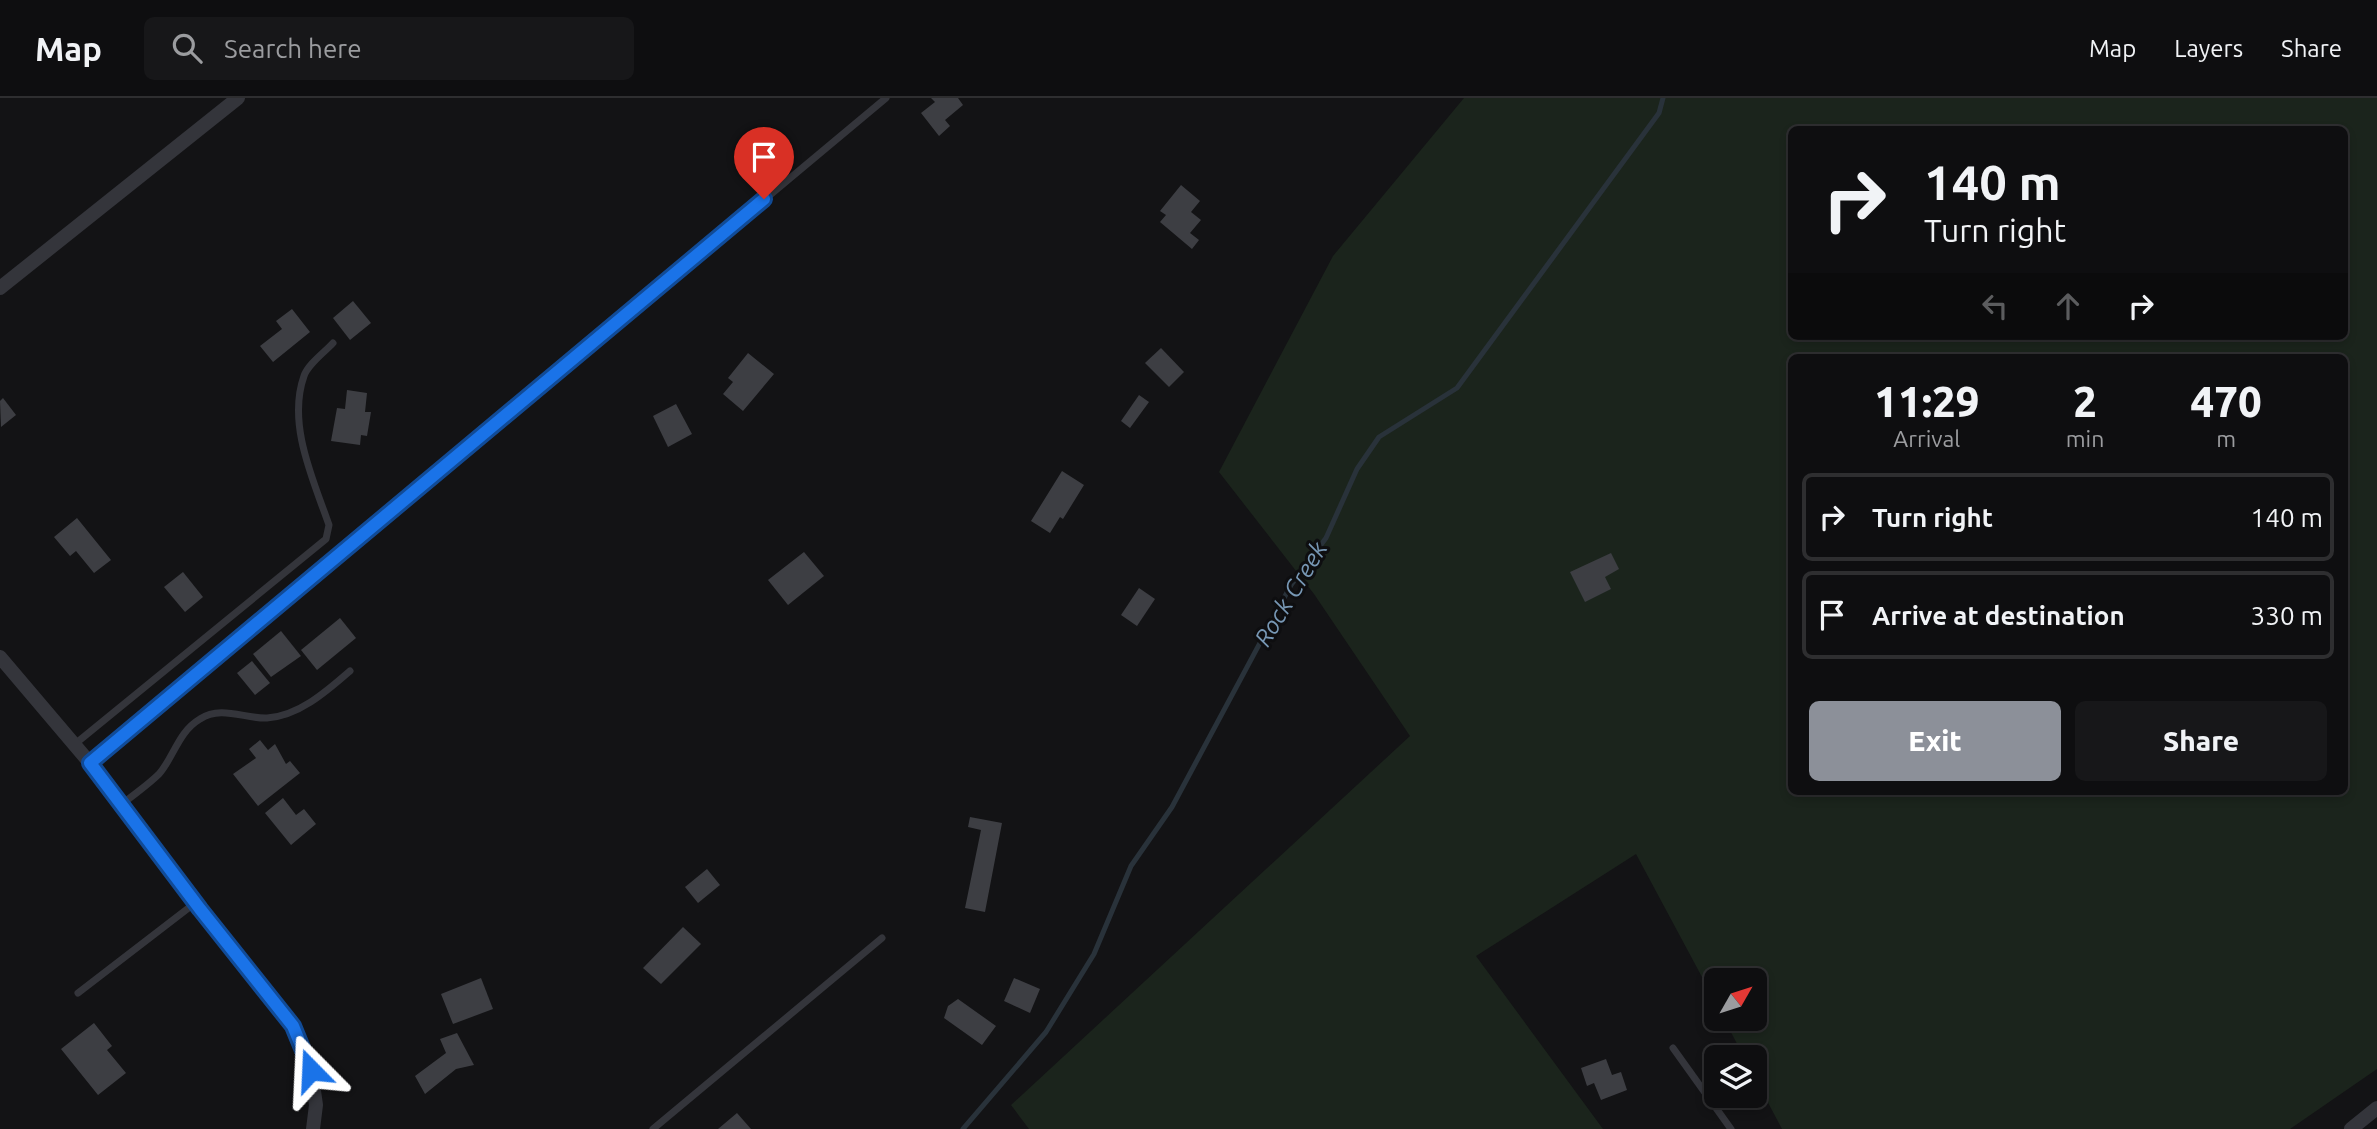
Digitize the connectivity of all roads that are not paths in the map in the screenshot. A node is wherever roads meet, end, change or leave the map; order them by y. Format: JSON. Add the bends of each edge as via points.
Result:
{"nodes":[{"id":1,"x":238,"y":98,"type":"edge"},
{"id":2,"x":886,"y":98,"type":"edge"},
{"id":3,"x":0,"y":288,"type":"edge"},
{"id":4,"x":333,"y":343,"type":"dead end"},
{"id":5,"x":0,"y":657,"type":"edge"},
{"id":6,"x":350,"y":671,"type":"dead end"},
{"id":7,"x":74,"y":744,"type":"junction"},
{"id":8,"x":90,"y":763,"type":"junction"},
{"id":9,"x":121,"y":804,"type":"junction"},
{"id":10,"x":195,"y":903,"type":"junction"},
{"id":11,"x":882,"y":938,"type":"dead end"},
{"id":12,"x":78,"y":993,"type":"dead end"},
{"id":13,"x":1673,"y":1048,"type":"dead end"},
{"id":14,"x":2377,"y":1108,"type":"edge"},
{"id":15,"x":313,"y":1129,"type":"edge"},
{"id":16,"x":653,"y":1129,"type":"edge"},
{"id":17,"x":1731,"y":1129,"type":"edge"},
{"id":18,"x":2351,"y":1129,"type":"edge"}],
"edges":[{"from":1,"to":3,"type":"street"},
{"from":2,"to":8,"type":"lane"},
{"from":4,"to":7,"type":"lane","via":[[304,373],[300,401],[300,438],[329,525],[326,538]]},
{"from":5,"to":7,"type":"street"},
{"from":6,"to":9,"type":"lane","via":[[314,699],[283,715],[253,718],[216,712],[200,718],[185,732],[159,774]]},
{"from":7,"to":8,"type":"street"},
{"from":8,"to":9,"type":"street"},
{"from":9,"to":10,"type":"street"},
{"from":10,"to":12,"type":"lane"},
{"from":10,"to":15,"type":"street","via":[[293,1026],[311,1070],[316,1105]]},
{"from":11,"to":16,"type":"lane"},
{"from":13,"to":17,"type":"lane"},
{"from":14,"to":18,"type":"street"}]}
